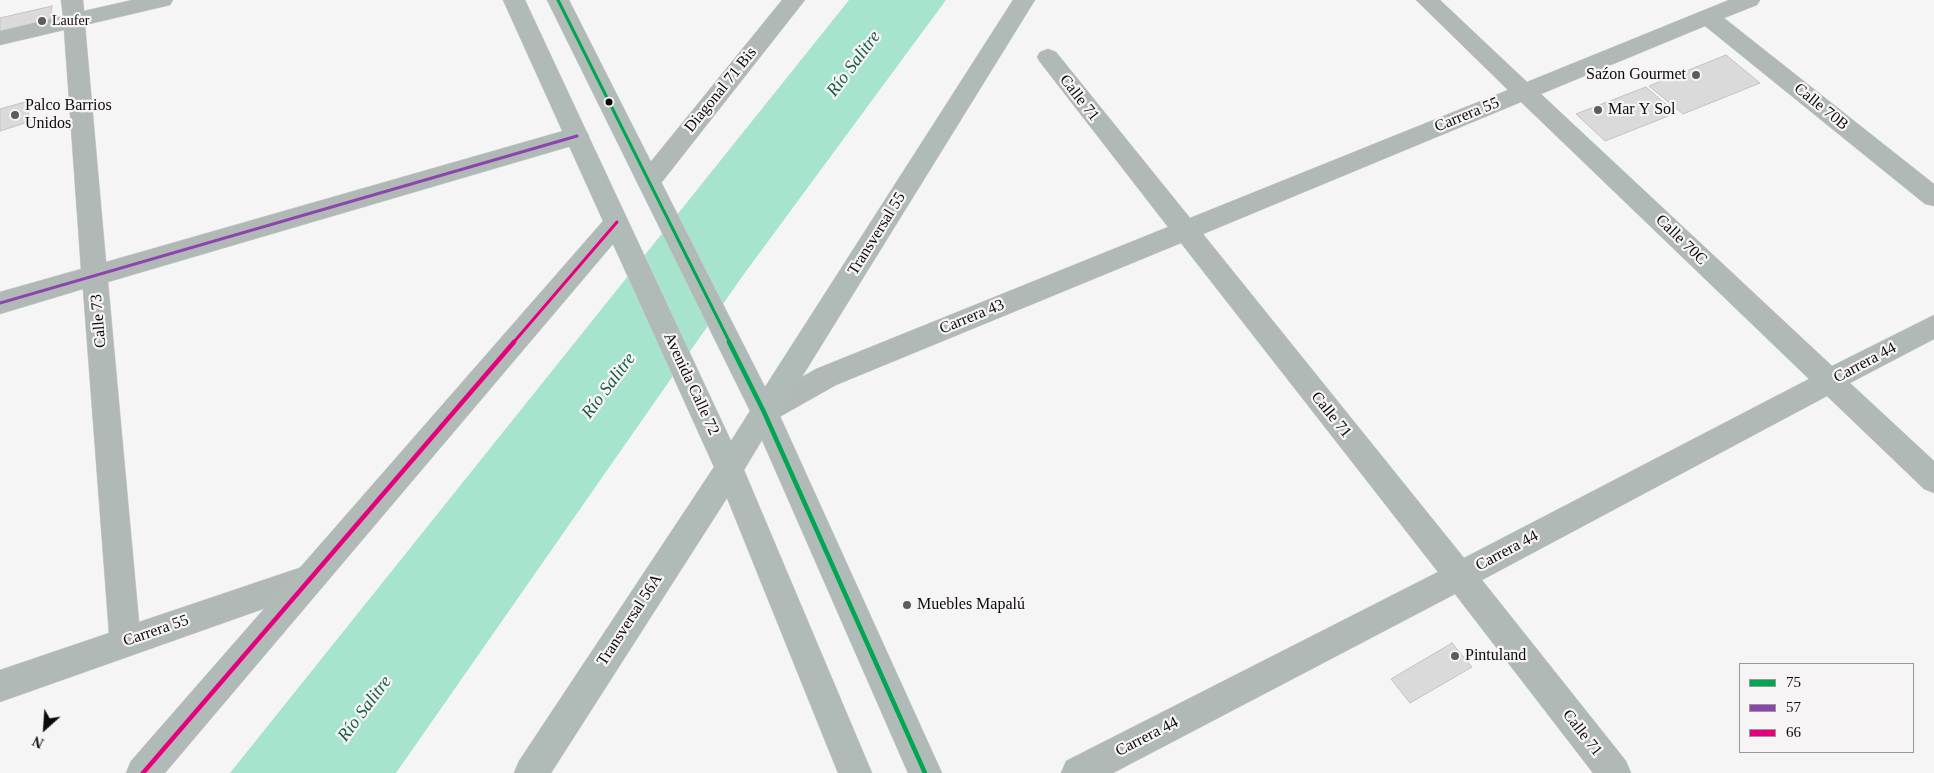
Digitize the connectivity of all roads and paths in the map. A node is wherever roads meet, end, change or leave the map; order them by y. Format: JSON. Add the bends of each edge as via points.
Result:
{"nodes":[{"id":1,"x":162,"y":0,"type":"edge"},
{"id":2,"x":514,"y":0,"type":"edge"},
{"id":3,"x":558,"y":0,"type":"edge"},
{"id":4,"x":794,"y":0,"type":"edge"},
{"id":5,"x":1024,"y":0,"type":"edge"},
{"id":6,"x":1427,"y":0,"type":"edge"},
{"id":7,"x":1749,"y":0,"type":"edge"},
{"id":8,"x":73,"y":10,"type":"edge"},
{"id":9,"x":1708,"y":17,"type":"junction"},
{"id":10,"x":0,"y":38,"type":"edge"},
{"id":11,"x":1048,"y":57,"type":"dead end"},
{"id":12,"x":1524,"y":91,"type":"junction"},
{"id":13,"x":577,"y":136,"type":"junction"},
{"id":14,"x":649,"y":181,"type":"junction"},
{"id":15,"x":1934,"y":197,"type":"edge"},
{"id":16,"x":1184,"y":230,"type":"junction"},
{"id":17,"x":622,"y":234,"type":"junction"},
{"id":18,"x":95,"y":275,"type":"junction"},
{"id":19,"x":0,"y":303,"type":"edge"},
{"id":20,"x":1934,"y":326,"type":"edge"},
{"id":21,"x":1829,"y":382,"type":"junction"},
{"id":22,"x":764,"y":412,"type":"junction"},
{"id":23,"x":729,"y":468,"type":"junction"},
{"id":24,"x":1934,"y":480,"type":"edge"},
{"id":25,"x":1460,"y":576,"type":"junction"},
{"id":26,"x":311,"y":578,"type":"junction"},
{"id":27,"x":126,"y":642,"type":"junction"},
{"id":28,"x":0,"y":686,"type":"edge"},
{"id":29,"x":143,"y":773,"type":"edge"},
{"id":30,"x":531,"y":773,"type":"edge"},
{"id":31,"x":855,"y":773,"type":"edge"},
{"id":32,"x":925,"y":773,"type":"edge"},
{"id":33,"x":1078,"y":773,"type":"edge"},
{"id":34,"x":1614,"y":773,"type":"edge"}],
"edges":[{"from":1,"to":8,"type":"street"},
{"from":2,"to":13,"type":"main road","name":"Avenida Calle 72"},
{"from":3,"to":14,"type":"main road"},
{"from":4,"to":14,"type":"street","name":"Diagonal 71 Bis"},
{"from":5,"to":22,"type":"main road","name":"Transversal 55"},
{"from":6,"to":12,"type":"street","name":"Calle 70C"},
{"from":7,"to":9,"type":"street","name":"Carrera 55"},
{"from":8,"to":10,"type":"street"},
{"from":8,"to":18,"type":"street","name":"Calle 73"},
{"from":9,"to":12,"type":"street","name":"Carrera 55"},
{"from":9,"to":15,"type":"street","name":"Calle 70B"},
{"from":11,"to":16,"type":"street","name":"Calle 71"},
{"from":12,"to":16,"type":"street","name":"Carrera 55"},
{"from":12,"to":21,"type":"street","name":"Calle 70C"},
{"from":13,"to":17,"type":"main road","name":"Avenida Calle 72"},
{"from":13,"to":18,"type":"street"},
{"from":14,"to":22,"type":"main road"},
{"from":16,"to":22,"type":"street","name":"Carrera 43","via":[[826,377]]},
{"from":16,"to":25,"type":"street","name":"Calle 71"},
{"from":17,"to":23,"type":"main road","name":"Avenida Calle 72"},
{"from":17,"to":26,"type":"main road"},
{"from":18,"to":19,"type":"street"},
{"from":18,"to":27,"type":"street","name":"Calle 73"},
{"from":20,"to":21,"type":"street","name":"Carrera 44"},
{"from":21,"to":24,"type":"street","name":"Calle 70C"},
{"from":21,"to":25,"type":"street","name":"Carrera 44"},
{"from":22,"to":23,"type":"main road","name":"Transversal 55"},
{"from":22,"to":32,"type":"main road"},
{"from":23,"to":30,"type":"main road","name":"Transversal 56A"},
{"from":23,"to":31,"type":"main road","name":"Avenida Calle 72"},
{"from":25,"to":33,"type":"street","name":"Carrera 44"},
{"from":25,"to":34,"type":"street","name":"Calle 71"},
{"from":26,"to":27,"type":"street","name":"Carrera 55"},
{"from":26,"to":29,"type":"main road"},
{"from":27,"to":28,"type":"street","name":"Carrera 55"}]}
